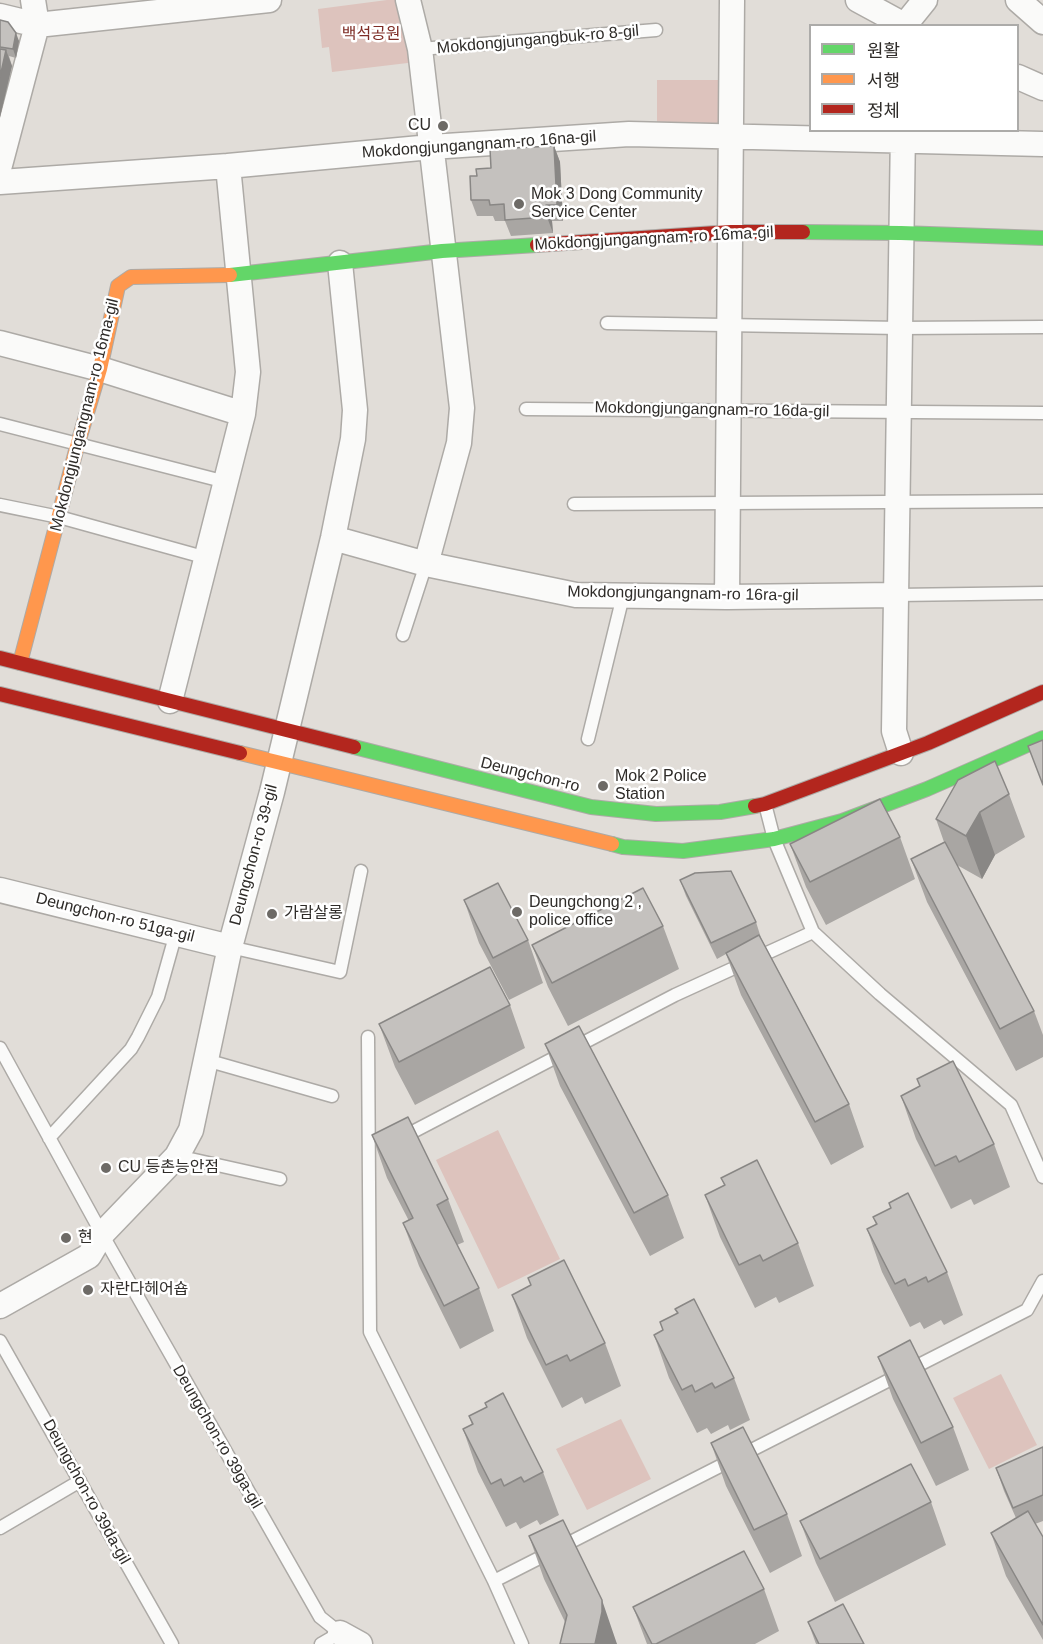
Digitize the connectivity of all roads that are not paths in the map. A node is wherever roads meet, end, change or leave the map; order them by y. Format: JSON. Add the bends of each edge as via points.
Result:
{"nodes":[{"id":1,"x":33,"y":0,"type":"edge"},
{"id":2,"x":269,"y":0,"type":"edge"},
{"id":3,"x":408,"y":0,"type":"edge"},
{"id":4,"x":732,"y":0,"type":"edge"},
{"id":5,"x":858,"y":0,"type":"edge"},
{"id":6,"x":925,"y":0,"type":"edge"},
{"id":7,"x":1018,"y":0,"type":"edge"},
{"id":8,"x":0,"y":16,"type":"edge"},
{"id":9,"x":1043,"y":22,"type":"edge"},
{"id":10,"x":903,"y":24,"type":"edge"},
{"id":11,"x":906,"y":24,"type":"edge"},
{"id":12,"x":38,"y":25,"type":"junction"},
{"id":13,"x":656,"y":30,"type":"dead end"},
{"id":14,"x":420,"y":50,"type":"junction"},
{"id":15,"x":1019,"y":78,"type":"edge"},
{"id":16,"x":1043,"y":88,"type":"edge"},
{"id":17,"x":903,"y":135,"type":"edge"},
{"id":18,"x":731,"y":136,"type":"junction"},
{"id":19,"x":1043,"y":144,"type":"edge"},
{"id":20,"x":431,"y":147,"type":"junction"},
{"id":21,"x":0,"y":165,"type":"edge"},
{"id":22,"x":228,"y":166,"type":"junction"},
{"id":23,"x":0,"y":182,"type":"edge"},
{"id":24,"x":730,"y":232,"type":"junction"},
{"id":25,"x":901,"y":233,"type":"junction"},
{"id":26,"x":1043,"y":238,"type":"edge"},
{"id":27,"x":442,"y":251,"type":"junction"},
{"id":28,"x":340,"y":262,"type":"junction"},
{"id":29,"x":238,"y":275,"type":"junction"},
{"id":30,"x":607,"y":323,"type":"dead end"},
{"id":31,"x":730,"y":325,"type":"junction"},
{"id":32,"x":1043,"y":327,"type":"edge"},
{"id":33,"x":900,"y":328,"type":"junction"},
{"id":34,"x":0,"y":343,"type":"edge"},
{"id":35,"x":100,"y":369,"type":"junction"},
{"id":36,"x":526,"y":409,"type":"dead end"},
{"id":37,"x":729,"y":411,"type":"junction"},
{"id":38,"x":898,"y":412,"type":"junction"},
{"id":39,"x":1043,"y":413,"type":"edge"},
{"id":40,"x":243,"y":414,"type":"junction"},
{"id":41,"x":0,"y":423,"type":"edge"},
{"id":42,"x":78,"y":443,"type":"junction"},
{"id":43,"x":226,"y":482,"type":"junction"},
{"id":44,"x":897,"y":501,"type":"junction"},
{"id":45,"x":1043,"y":501,"type":"edge"},
{"id":46,"x":729,"y":502,"type":"junction"},
{"id":47,"x":574,"y":504,"type":"dead end"},
{"id":48,"x":0,"y":505,"type":"edge"},
{"id":49,"x":59,"y":517,"type":"junction"},
{"id":50,"x":333,"y":538,"type":"junction"},
{"id":51,"x":207,"y":558,"type":"junction"},
{"id":52,"x":426,"y":564,"type":"junction"},
{"id":53,"x":1043,"y":593,"type":"edge"},
{"id":54,"x":623,"y":596,"type":"junction"},
{"id":55,"x":896,"y":596,"type":"junction"},
{"id":56,"x":728,"y":597,"type":"junction"},
{"id":57,"x":403,"y":635,"type":"dead end"},
{"id":58,"x":0,"y":658,"type":"edge"},
{"id":59,"x":20,"y":663,"type":"junction"},
{"id":60,"x":1043,"y":692,"type":"edge"},
{"id":61,"x":0,"y":694,"type":"edge"},
{"id":62,"x":170,"y":701,"type":"junction"},
{"id":63,"x":287,"y":729,"type":"junction"},
{"id":64,"x":1043,"y":738,"type":"edge"},
{"id":65,"x":588,"y":739,"type":"dead end"},
{"id":66,"x":901,"y":753,"type":"junction"},
{"id":67,"x":278,"y":764,"type":"junction"},
{"id":68,"x":765,"y":804,"type":"junction"},
{"id":69,"x":774,"y":839,"type":"junction"},
{"id":70,"x":361,"y":871,"type":"dead end"},
{"id":71,"x":0,"y":890,"type":"edge"},
{"id":72,"x":813,"y":932,"type":"junction"},
{"id":73,"x":176,"y":933,"type":"junction"},
{"id":74,"x":230,"y":947,"type":"junction"},
{"id":75,"x":368,"y":1037,"type":"dead end"},
{"id":76,"x":0,"y":1048,"type":"edge"},
{"id":77,"x":206,"y":1060,"type":"junction"},
{"id":78,"x":332,"y":1096,"type":"dead end"},
{"id":79,"x":49,"y":1138,"type":"junction"},
{"id":80,"x":381,"y":1149,"type":"junction"},
{"id":81,"x":177,"y":1156,"type":"junction"},
{"id":82,"x":1043,"y":1177,"type":"edge"},
{"id":83,"x":280,"y":1179,"type":"dead end"},
{"id":84,"x":102,"y":1234,"type":"junction"},
{"id":85,"x":1043,"y":1281,"type":"edge"},
{"id":86,"x":0,"y":1306,"type":"edge"},
{"id":87,"x":0,"y":1341,"type":"edge"},
{"id":88,"x":80,"y":1481,"type":"junction"},
{"id":89,"x":0,"y":1528,"type":"edge"},
{"id":90,"x":494,"y":1581,"type":"junction"},
{"id":91,"x":340,"y":1640,"type":"edge"},
{"id":92,"x":172,"y":1644,"type":"edge"},
{"id":93,"x":522,"y":1644,"type":"edge"}],
"edges":[{"from":1,"to":12,"type":"street"},
{"from":2,"to":12,"type":"street"},
{"from":3,"to":14,"type":"street","name":"Mokdongjungangbuk-ro 8-gil"},
{"from":4,"to":18,"type":"street"},
{"from":5,"to":10,"type":"street"},
{"from":6,"to":11,"type":"street"},
{"from":7,"to":9,"type":"street"},
{"from":8,"to":12,"type":"street"},
{"from":12,"to":21,"type":"street"},
{"from":13,"to":14,"type":"lane","name":"Mokdongjungangbuk-ro 8-gil"},
{"from":14,"to":20,"type":"street","name":"Mokdongjungangbuk-ro 8-gil"},
{"from":15,"to":16,"type":"street"},
{"from":17,"to":18,"type":"street","name":"Mokdongjungangnam-ro 16na-gil"},
{"from":17,"to":19,"type":"street","name":"Mokdongjungangnam-ro 16na-gil"},
{"from":17,"to":25,"type":"street"},
{"from":18,"to":20,"type":"street","name":"Mokdongjungangnam-ro 16na-gil","via":[[629,134]]},
{"from":18,"to":24,"type":"street"},
{"from":20,"to":22,"type":"street","name":"Mokdongjungangnam-ro 16na-gil"},
{"from":20,"to":27,"type":"street","name":"Mokdongjungangbuk-ro 8-gil"},
{"from":22,"to":23,"type":"street","name":"Mokdongjungangnam-ro 16na-gil"},
{"from":22,"to":29,"type":"street"},
{"from":24,"to":25,"type":"main road","name":"Mokdongjungangnam-ro 16ma-gil"},
{"from":24,"to":27,"type":"main road","name":"Mokdongjungangnam-ro 16ma-gil"},
{"from":24,"to":31,"type":"street"},
{"from":25,"to":26,"type":"main road","name":"Mokdongjungangnam-ro 16ma-gil"},
{"from":25,"to":33,"type":"street"},
{"from":27,"to":28,"type":"main road","name":"Mokdongjungangnam-ro 16ma-gil"},
{"from":27,"to":52,"type":"street","via":[[462,408],[459,443]]},
{"from":28,"to":29,"type":"main road","name":"Mokdongjungangnam-ro 16ma-gil"},
{"from":28,"to":50,"type":"street","via":[[355,410]]},
{"from":29,"to":35,"type":"main road","name":"Mokdongjungangnam-ro 16ma-gil","via":[[124,280],[118,286]]},
{"from":29,"to":40,"type":"street","via":[[248,372]]},
{"from":30,"to":31,"type":"lane"},
{"from":31,"to":33,"type":"lane"},
{"from":31,"to":37,"type":"street"},
{"from":32,"to":33,"type":"lane"},
{"from":33,"to":38,"type":"street"},
{"from":34,"to":35,"type":"street"},
{"from":35,"to":40,"type":"street"},
{"from":35,"to":42,"type":"main road","name":"Mokdongjungangnam-ro 16ma-gil"},
{"from":36,"to":37,"type":"lane","name":"Mokdongjungangnam-ro 16da-gil"},
{"from":37,"to":38,"type":"lane","name":"Mokdongjungangnam-ro 16da-gil"},
{"from":37,"to":46,"type":"street"},
{"from":38,"to":39,"type":"lane","name":"Mokdongjungangnam-ro 16da-gil"},
{"from":38,"to":44,"type":"street"},
{"from":40,"to":43,"type":"street"},
{"from":41,"to":42,"type":"lane"},
{"from":42,"to":43,"type":"lane"},
{"from":42,"to":49,"type":"main road","name":"Mokdongjungangnam-ro 16ma-gil"},
{"from":43,"to":51,"type":"street"},
{"from":44,"to":45,"type":"lane"},
{"from":44,"to":46,"type":"lane"},
{"from":44,"to":55,"type":"street"},
{"from":46,"to":47,"type":"lane"},
{"from":46,"to":56,"type":"street"},
{"from":48,"to":49,"type":"lane"},
{"from":49,"to":51,"type":"lane"},
{"from":49,"to":59,"type":"main road","name":"Mokdongjungangnam-ro 16ma-gil"},
{"from":50,"to":52,"type":"street","name":"Mokdongjungangnam-ro 16ra-gil"},
{"from":50,"to":63,"type":"street"},
{"from":51,"to":62,"type":"street"},
{"from":52,"to":54,"type":"street","name":"Mokdongjungangnam-ro 16ra-gil","via":[[576,596]]},
{"from":52,"to":57,"type":"lane"},
{"from":53,"to":55,"type":"lane"},
{"from":54,"to":56,"type":"street","name":"Mokdongjungangnam-ro 16ra-gil"},
{"from":54,"to":65,"type":"lane"},
{"from":55,"to":56,"type":"street","name":"Mokdongjungangnam-ro 16ra-gil"},
{"from":55,"to":66,"type":"street","via":[[894,731]]},
{"from":58,"to":59,"type":"main road","name":"Deungchon-ro"},
{"from":59,"to":62,"type":"main road","name":"Deungchon-ro"},
{"from":60,"to":66,"type":"main road","name":"Deungchon-ro"},
{"from":61,"to":67,"type":"main road"},
{"from":62,"to":63,"type":"main road","name":"Deungchon-ro"},
{"from":63,"to":67,"type":"street","name":"Deungchon-ro 39-gil"},
{"from":63,"to":68,"type":"main road","name":"Deungchon-ro","via":[[591,807],[656,814],[720,812]]},
{"from":64,"to":69,"type":"main road","via":[[842,821]]},
{"from":66,"to":68,"type":"main road","name":"Deungchon-ro"},
{"from":67,"to":69,"type":"main road","via":[[623,847],[683,851]]},
{"from":67,"to":74,"type":"street","name":"Deungchon-ro 39-gil"},
{"from":68,"to":69,"type":"lane"},
{"from":69,"to":72,"type":"lane"},
{"from":70,"to":74,"type":"lane","name":"Deungchon-ro 39-gil","via":[[340,972]]},
{"from":71,"to":73,"type":"street","name":"Deungchon-ro 51ga-gil"},
{"from":72,"to":80,"type":"lane","via":[[675,996]]},
{"from":72,"to":82,"type":"lane","via":[[1011,1105]]},
{"from":73,"to":74,"type":"street","name":"Deungchon-ro 51ga-gil"},
{"from":73,"to":79,"type":"lane","via":[[158,997],[138,1037]]},
{"from":74,"to":77,"type":"street","name":"Deungchon-ro 39-gil"},
{"from":75,"to":80,"type":"lane"},
{"from":76,"to":79,"type":"lane","name":"Deungchon-ro 39ga-gil"},
{"from":77,"to":78,"type":"lane"},
{"from":77,"to":81,"type":"street","name":"Deungchon-ro 39-gil","via":[[191,1130]]},
{"from":79,"to":84,"type":"lane","name":"Deungchon-ro 39ga-gil"},
{"from":80,"to":90,"type":"lane","via":[[370,1332]]},
{"from":81,"to":83,"type":"lane"},
{"from":81,"to":84,"type":"street","name":"Deungchon-ro 39-gil"},
{"from":84,"to":86,"type":"street","name":"Deungchon-ro 39-gil","via":[[89,1256]]},
{"from":84,"to":91,"type":"lane","name":"Deungchon-ro 39ga-gil","via":[[320,1617]]},
{"from":85,"to":90,"type":"lane","via":[[1027,1310]]},
{"from":87,"to":88,"type":"lane","name":"Deungchon-ro 39da-gil"},
{"from":88,"to":89,"type":"lane"},
{"from":88,"to":92,"type":"lane","name":"Deungchon-ro 39da-gil"},
{"from":90,"to":93,"type":"lane"}]}
